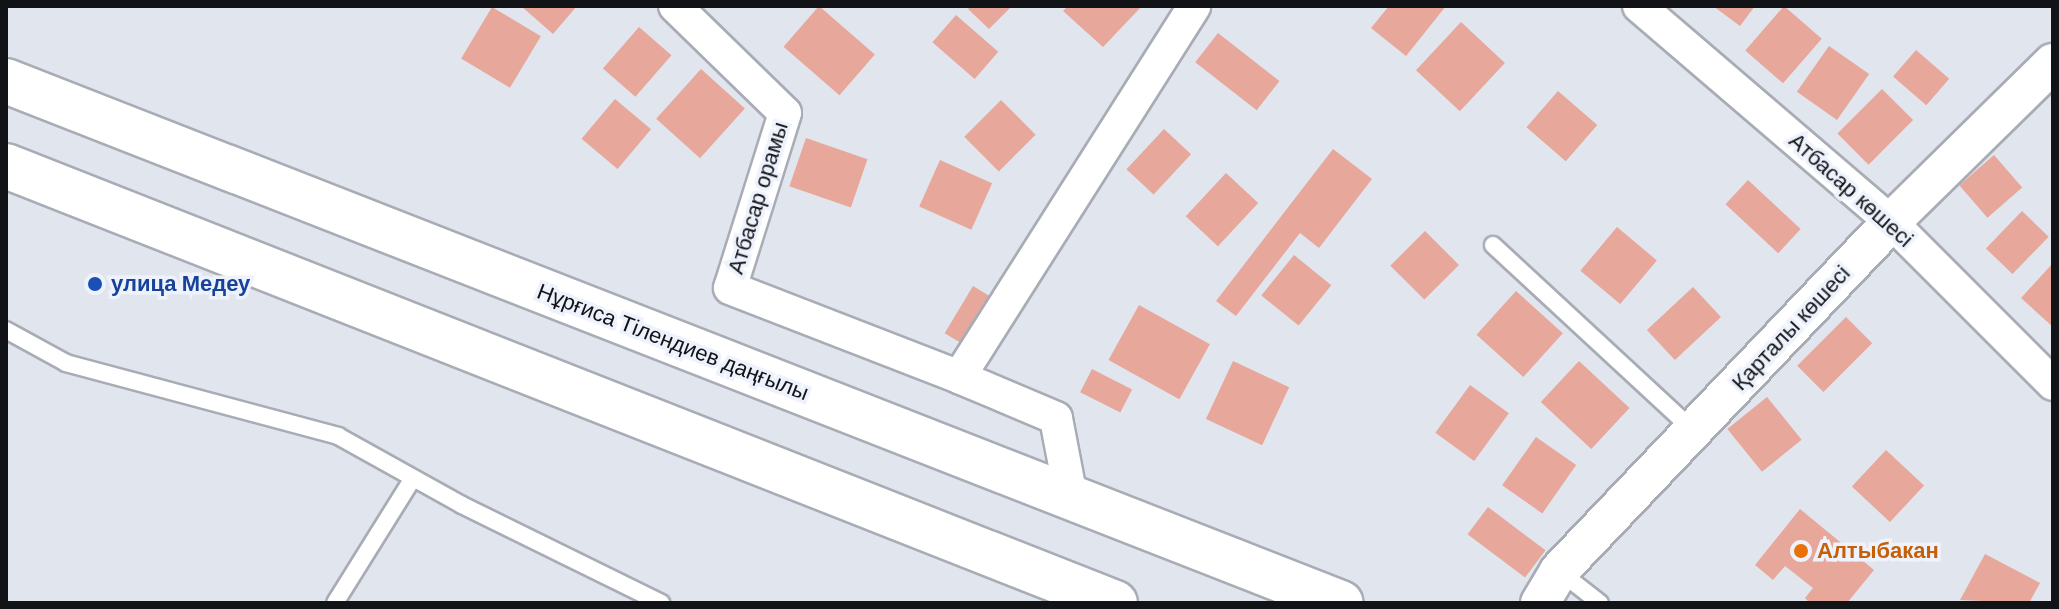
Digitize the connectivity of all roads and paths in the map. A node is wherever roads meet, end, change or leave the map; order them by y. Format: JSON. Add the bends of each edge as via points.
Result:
{"nodes":[{"id":1,"x":675,"y":6,"type":"edge"},
{"id":2,"x":1194,"y":6,"type":"edge"},
{"id":3,"x":1639,"y":6,"type":"edge"},
{"id":4,"x":2053,"y":63,"type":"edge"},
{"id":5,"x":6,"y":81,"type":"edge"},
{"id":6,"x":6,"y":166,"type":"edge"},
{"id":7,"x":1891,"y":222,"type":"junction"},
{"id":8,"x":1493,"y":245,"type":"dead end"},
{"id":9,"x":6,"y":330,"type":"edge"},
{"id":10,"x":959,"y":377,"type":"junction"},
{"id":11,"x":2053,"y":384,"type":"edge"},
{"id":12,"x":1693,"y":430,"type":"junction"},
{"id":13,"x":413,"y":478,"type":"junction"},
{"id":14,"x":1071,"y":497,"type":"junction"},
{"id":15,"x":1550,"y":587,"type":"edge"},
{"id":16,"x":335,"y":603,"type":"edge"},
{"id":17,"x":661,"y":603,"type":"edge"},
{"id":18,"x":1115,"y":603,"type":"edge"},
{"id":19,"x":1341,"y":603,"type":"edge"},
{"id":20,"x":1600,"y":603,"type":"edge"}],
"edges":[{"from":1,"to":10,"type":"street","name":"Атбасар орамы","via":[[785,113],[730,288]]},
{"from":2,"to":10,"type":"street"},
{"from":3,"to":7,"type":"street","name":"Атбасар көшесі"},
{"from":4,"to":7,"type":"street","name":"Қарталы көшесі"},
{"from":5,"to":14,"type":"main road","name":"Нұрғиса Тілендиев даңғылы"},
{"from":6,"to":18,"type":"main road"},
{"from":7,"to":11,"type":"street","name":"Атбасар көшесі"},
{"from":7,"to":12,"type":"street","name":"Қарталы көшесі"},
{"from":8,"to":12,"type":"lane"},
{"from":9,"to":13,"type":"lane","via":[[66,363],[338,436]]},
{"from":10,"to":14,"type":"street","name":"Атбасар орамы","via":[[1056,418]]},
{"from":12,"to":15,"type":"street","name":"Қарталы көшесі"},
{"from":13,"to":16,"type":"lane"},
{"from":13,"to":17,"type":"lane"},
{"from":14,"to":19,"type":"main road","name":"Нұрғиса Тілендиев даңғылы"},
{"from":15,"to":20,"type":"lane"}]}
